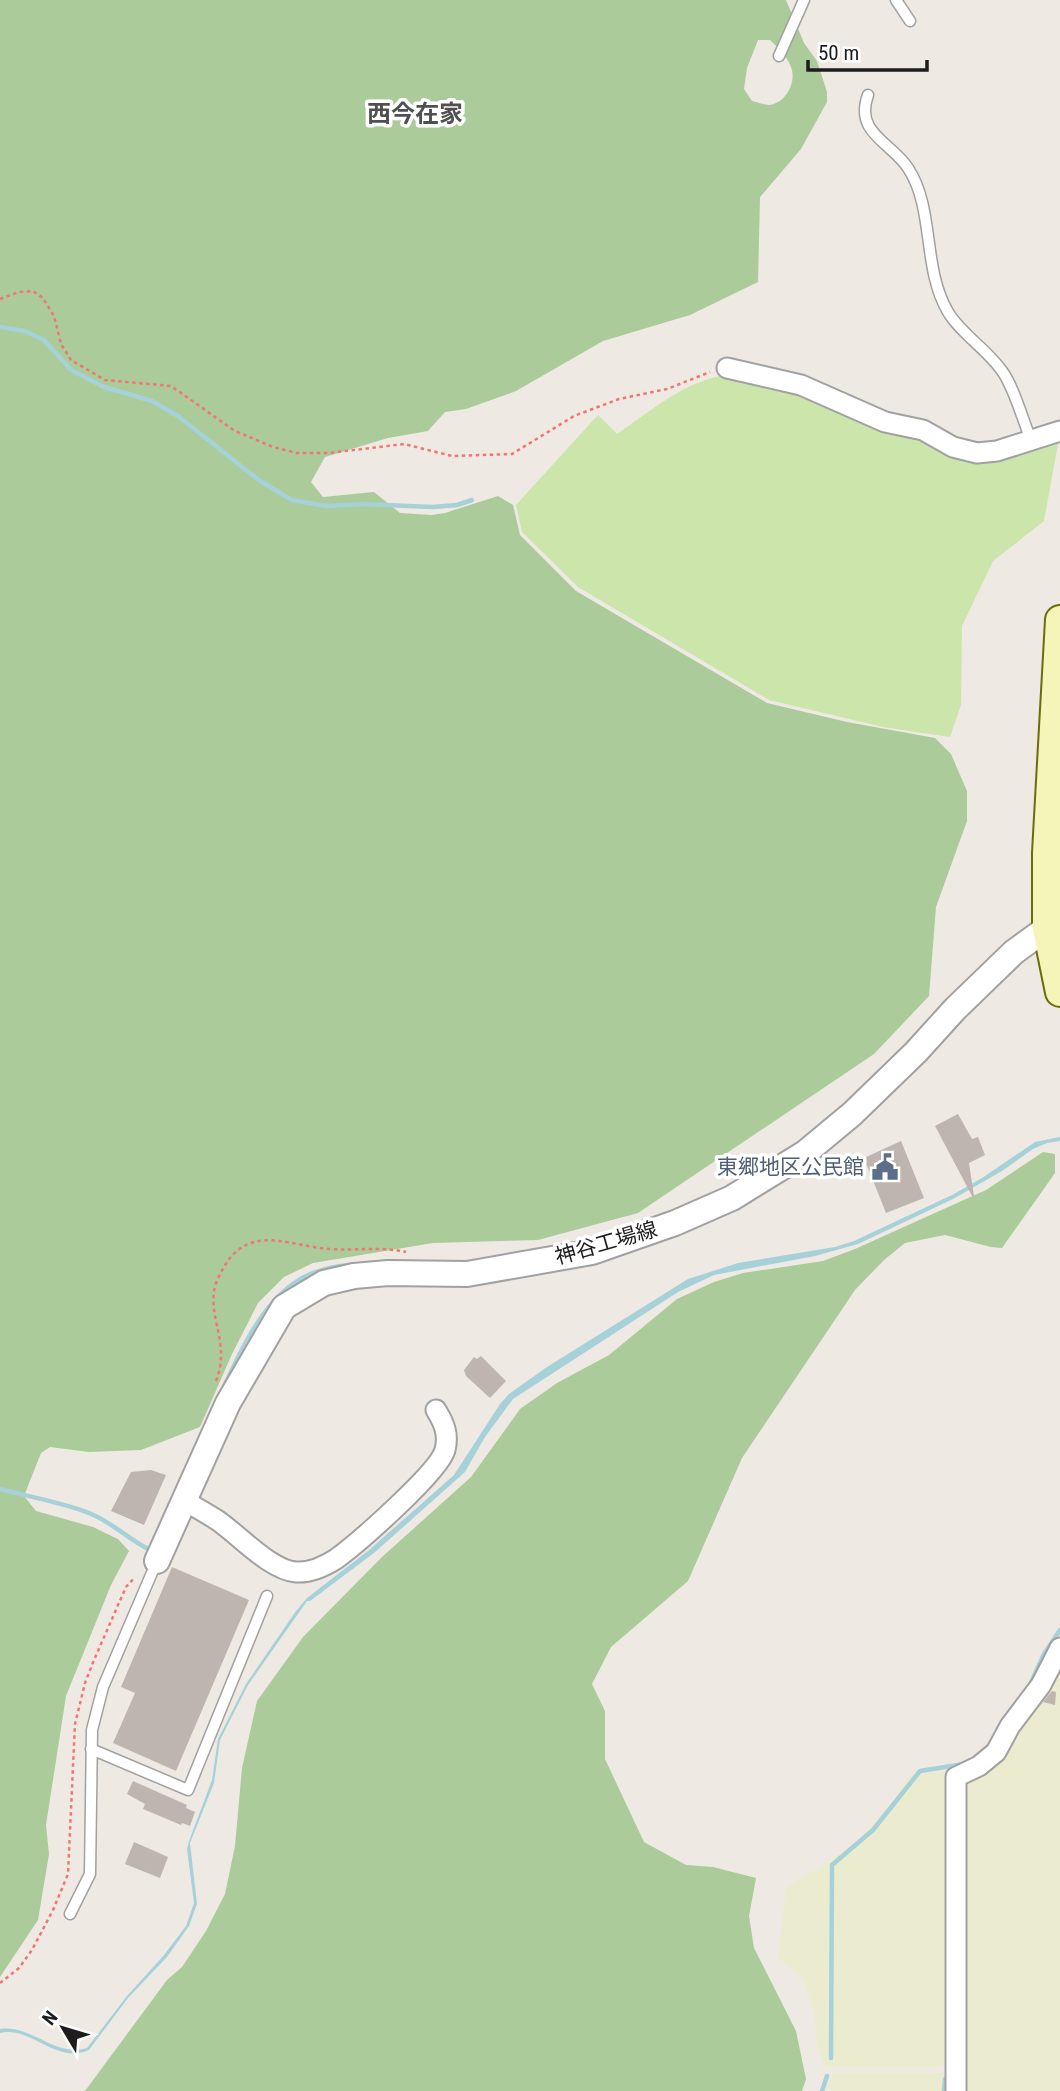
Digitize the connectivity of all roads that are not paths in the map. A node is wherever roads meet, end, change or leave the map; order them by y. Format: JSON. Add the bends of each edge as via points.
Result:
{"nodes":[{"id":1,"x":804,"y":0,"type":"edge"},
{"id":2,"x":896,"y":0,"type":"edge"},
{"id":3,"x":910,"y":21,"type":"dead end"},
{"id":4,"x":779,"y":56,"type":"dead end"},
{"id":5,"x":868,"y":95,"type":"dead end"},
{"id":6,"x":727,"y":368,"type":"road end"},
{"id":7,"x":1060,"y":431,"type":"edge"},
{"id":8,"x":1031,"y":440,"type":"junction"},
{"id":9,"x":1060,"y":620,"type":"edge"},
{"id":10,"x":1054,"y":927,"type":"edge"},
{"id":11,"x":1060,"y":992,"type":"edge"},
{"id":12,"x":436,"y":1410,"type":"dead end"},
{"id":13,"x":185,"y":1501,"type":"junction"},
{"id":14,"x":157,"y":1561,"type":"joint"},
{"id":15,"x":267,"y":1596,"type":"dead end"},
{"id":16,"x":1060,"y":1648,"type":"edge"},
{"id":17,"x":92,"y":1749,"type":"junction"},
{"id":18,"x":70,"y":1914,"type":"dead end"},
{"id":19,"x":956,"y":2091,"type":"edge"}],
"edges":[{"from":1,"to":4,"type":"lane"},
{"from":2,"to":3,"type":"lane"},
{"from":5,"to":8,"type":"lane","via":[[863,108],[866,123],[907,167],[919,190],[935,286],[949,314],[1003,372]]},
{"from":6,"to":8,"type":"street","via":[[801,385],[885,422],[923,430],[953,447],[977,453]]},
{"from":7,"to":8,"type":"street"},
{"from":9,"to":10,"type":"main road","via":[[1048,853]]},
{"from":10,"to":11,"type":"main road"},
{"from":10,"to":13,"type":"street","name":"神谷工場線","via":[[1014,952],[852,1114],[805,1153],[732,1198],[592,1252],[467,1273],[354,1276],[324,1283],[302,1295],[284,1307],[228,1404]]},
{"from":12,"to":13,"type":"street","via":[[447,1434],[445,1452],[430,1475],[358,1541],[316,1569],[281,1570]]},
{"from":13,"to":14,"type":"street","name":"神谷工場線"},
{"from":14,"to":17,"type":"lane","via":[[103,1687]]},
{"from":15,"to":17,"type":"lane","via":[[188,1790]]},
{"from":16,"to":19,"type":"street","via":[[996,1752],[956,1777]]},
{"from":17,"to":18,"type":"lane","via":[[90,1874]]}]}
